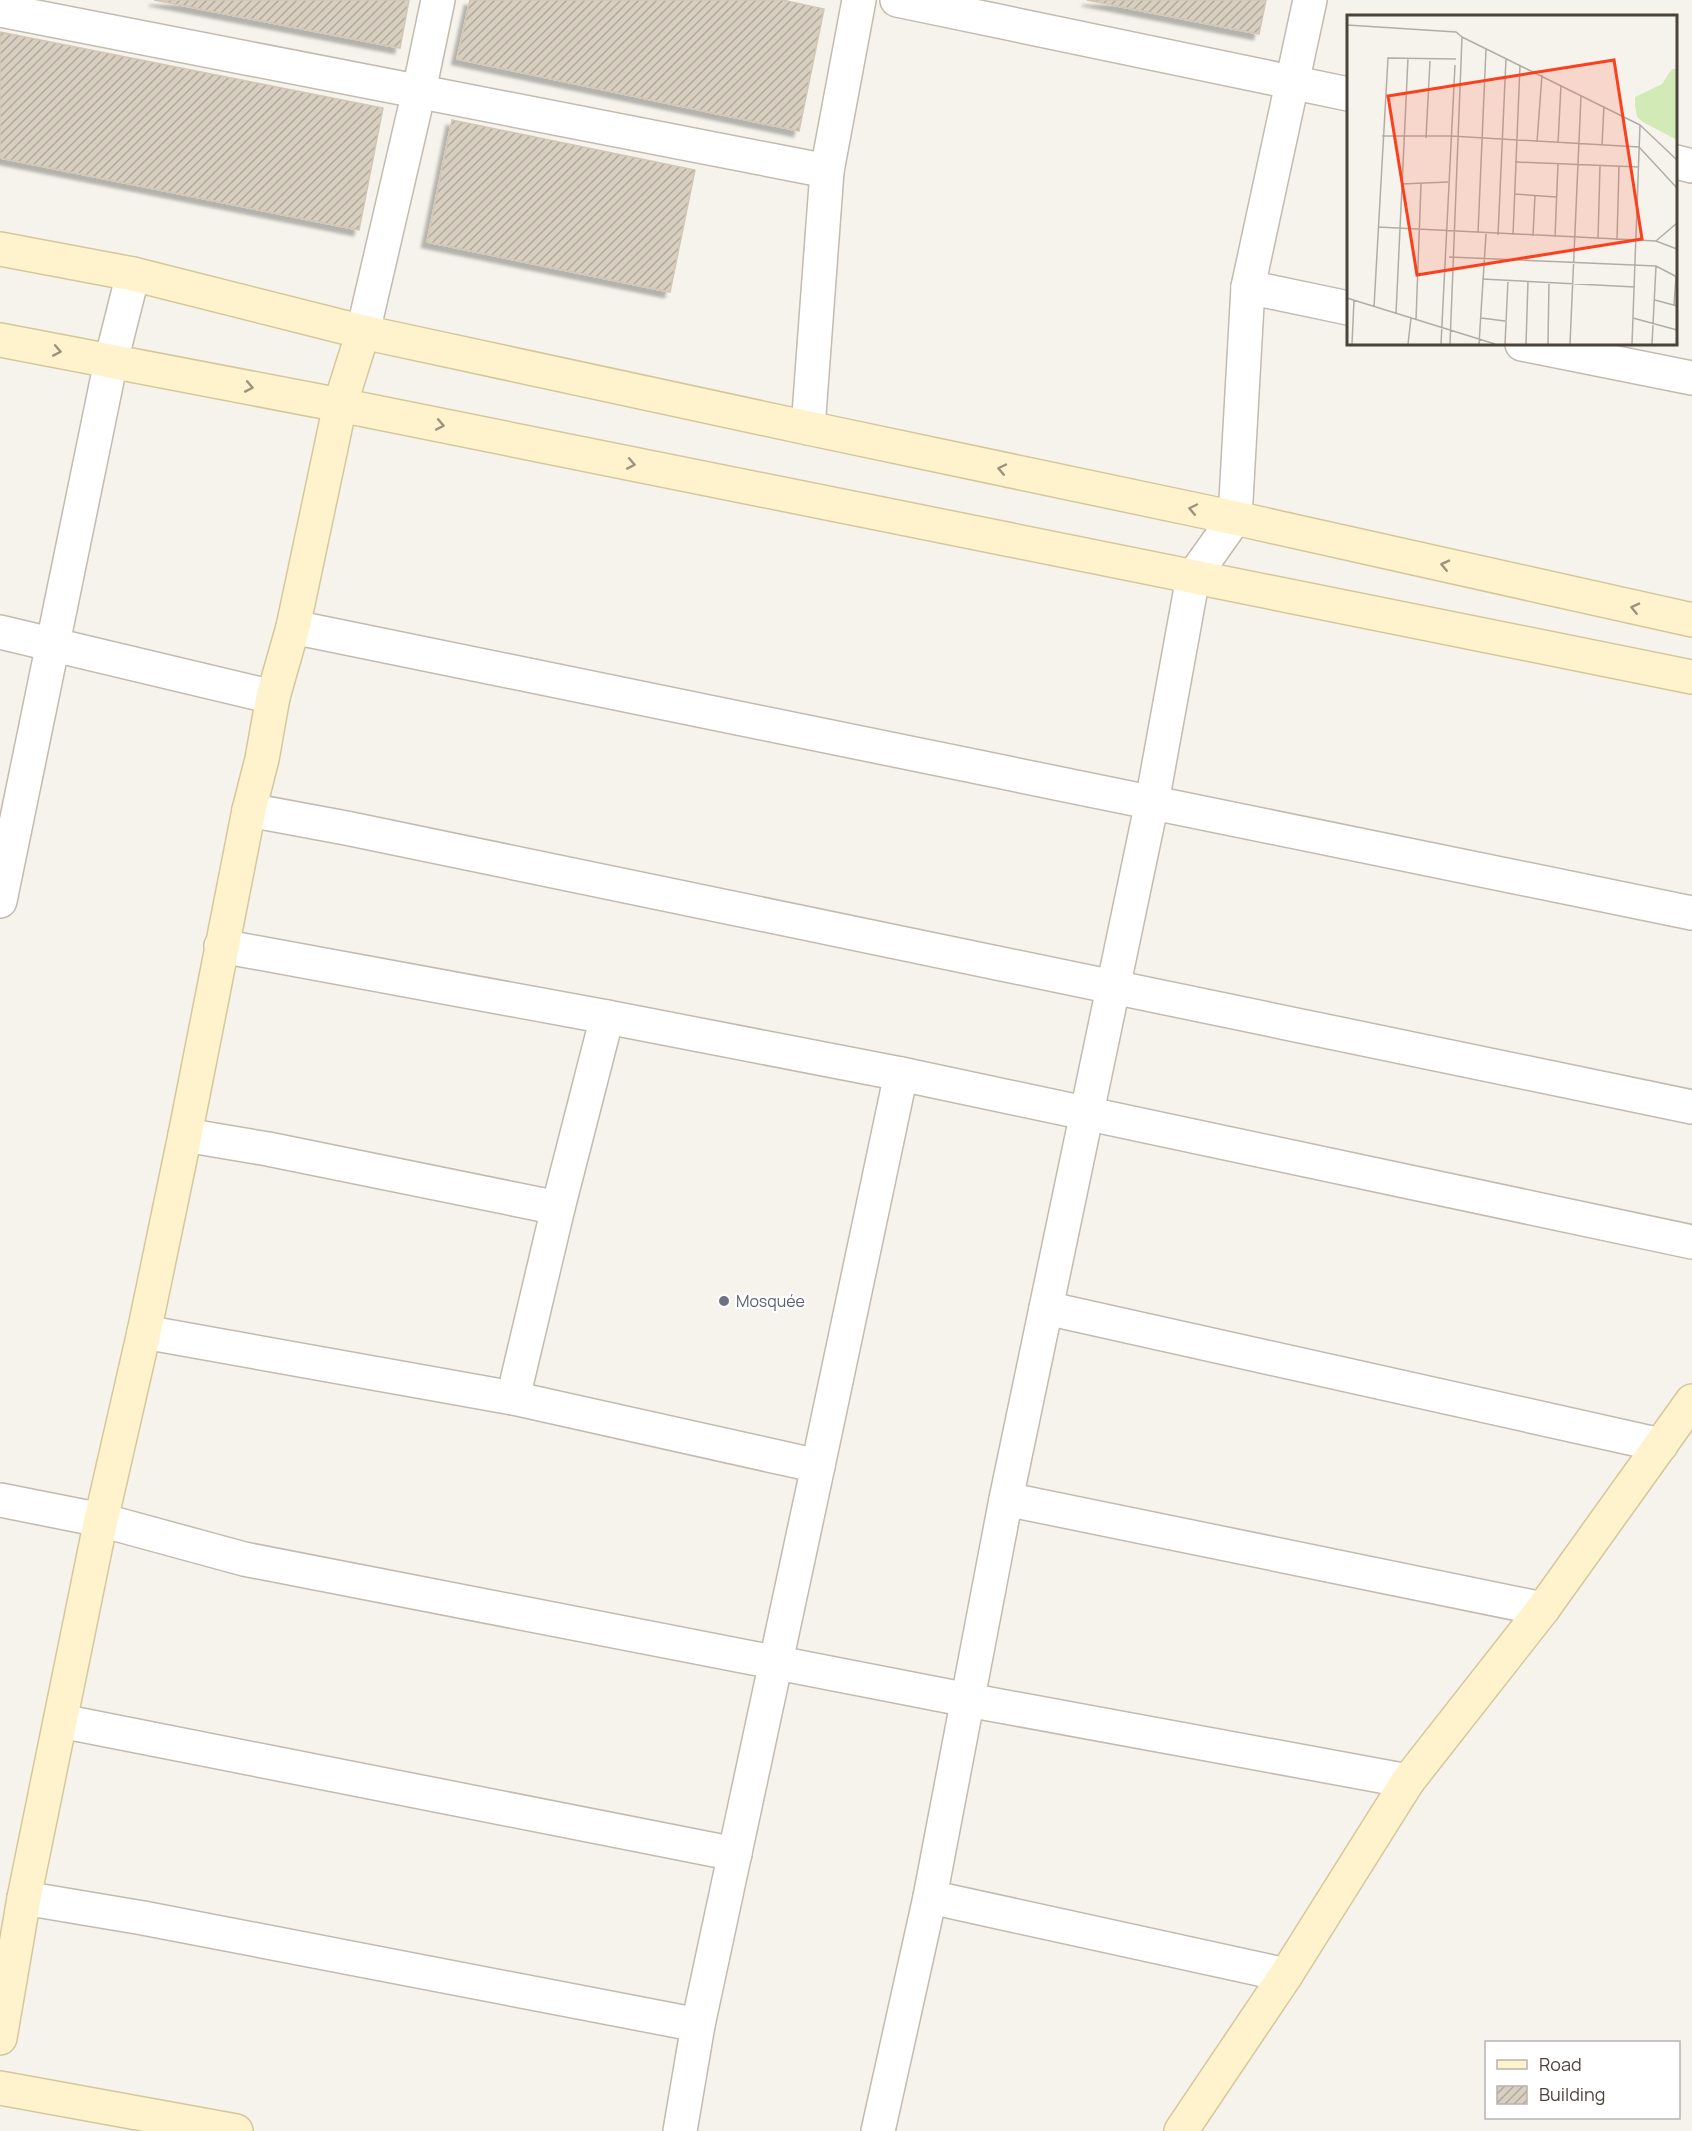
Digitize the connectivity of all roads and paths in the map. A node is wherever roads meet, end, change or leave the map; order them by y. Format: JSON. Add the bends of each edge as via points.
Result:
{"nodes":[{"id":1,"x":438,"y":0,"type":"edge"},
{"id":2,"x":859,"y":0,"type":"edge"},
{"id":3,"x":897,"y":0,"type":"edge"},
{"id":4,"x":1310,"y":0,"type":"edge"},
{"id":5,"x":0,"y":10,"type":"edge"},
{"id":6,"x":1292,"y":82,"type":"junction"},
{"id":7,"x":419,"y":91,"type":"junction"},
{"id":8,"x":1347,"y":94,"type":"edge"},
{"id":9,"x":1677,"y":162,"type":"edge"},
{"id":10,"x":1692,"y":166,"type":"edge"},
{"id":11,"x":827,"y":171,"type":"junction"},
{"id":12,"x":0,"y":249,"type":"edge"},
{"id":13,"x":133,"y":274,"type":"junction"},
{"id":14,"x":1248,"y":287,"type":"junction"},
{"id":15,"x":1347,"y":308,"type":"edge"},
{"id":16,"x":363,"y":332,"type":"junction"},
{"id":17,"x":0,"y":340,"type":"edge"},
{"id":18,"x":1527,"y":345,"type":"edge"},
{"id":19,"x":111,"y":361,"type":"junction"},
{"id":20,"x":1692,"y":378,"type":"edge"},
{"id":21,"x":340,"y":405,"type":"junction"},
{"id":22,"x":808,"y":429,"type":"junction"},
{"id":23,"x":1235,"y":518,"type":"junction"},
{"id":24,"x":1193,"y":577,"type":"junction"},
{"id":25,"x":1692,"y":620,"type":"edge"},
{"id":26,"x":293,"y":627,"type":"junction"},
{"id":27,"x":0,"y":632,"type":"edge"},
{"id":28,"x":52,"y":645,"type":"junction"},
{"id":29,"x":1692,"y":677,"type":"edge"},
{"id":30,"x":273,"y":697,"type":"junction"},
{"id":31,"x":1152,"y":802,"type":"junction"},
{"id":32,"x":249,"y":810,"type":"junction"},
{"id":33,"x":0,"y":901,"type":"edge"},
{"id":34,"x":1692,"y":913,"type":"edge"},
{"id":35,"x":222,"y":946,"type":"junction"},
{"id":36,"x":1114,"y":986,"type":"junction"},
{"id":37,"x":607,"y":1017,"type":"junction"},
{"id":38,"x":901,"y":1074,"type":"junction"},
{"id":39,"x":1692,"y":1107,"type":"edge"},
{"id":40,"x":1086,"y":1114,"type":"junction"},
{"id":41,"x":185,"y":1135,"type":"junction"},
{"id":42,"x":558,"y":1208,"type":"junction"},
{"id":43,"x":1692,"y":1242,"type":"edge"},
{"id":44,"x":1046,"y":1308,"type":"junction"},
{"id":45,"x":144,"y":1332,"type":"junction"},
{"id":46,"x":513,"y":1398,"type":"junction"},
{"id":47,"x":1692,"y":1401,"type":"edge"},
{"id":48,"x":1661,"y":1445,"type":"junction"},
{"id":49,"x":819,"y":1466,"type":"junction"},
{"id":50,"x":1006,"y":1499,"type":"junction"},
{"id":51,"x":0,"y":1500,"type":"edge"},
{"id":52,"x":101,"y":1520,"type":"junction"},
{"id":53,"x":1543,"y":1609,"type":"junction"},
{"id":54,"x":776,"y":1662,"type":"junction"},
{"id":55,"x":969,"y":1700,"type":"junction"},
{"id":56,"x":61,"y":1721,"type":"junction"},
{"id":57,"x":1408,"y":1781,"type":"junction"},
{"id":58,"x":735,"y":1854,"type":"junction"},
{"id":59,"x":930,"y":1897,"type":"junction"},
{"id":60,"x":24,"y":1898,"type":"junction"},
{"id":61,"x":1286,"y":1975,"type":"junction"},
{"id":62,"x":698,"y":2025,"type":"junction"},
{"id":63,"x":0,"y":2038,"type":"edge"},
{"id":64,"x":0,"y":2088,"type":"edge"},
{"id":65,"x":236,"y":2131,"type":"edge"},
{"id":66,"x":680,"y":2131,"type":"edge"},
{"id":67,"x":878,"y":2131,"type":"edge"},
{"id":68,"x":1181,"y":2131,"type":"edge"}],
"edges":[{"from":1,"to":7,"type":"street"},
{"from":2,"to":11,"type":"street"},
{"from":3,"to":6,"type":"street"},
{"from":4,"to":6,"type":"street"},
{"from":5,"to":7,"type":"street"},
{"from":6,"to":8,"type":"street"},
{"from":6,"to":14,"type":"street"},
{"from":7,"to":11,"type":"street"},
{"from":7,"to":16,"type":"street"},
{"from":9,"to":10,"type":"street"},
{"from":11,"to":22,"type":"street"},
{"from":12,"to":13,"type":"main road"},
{"from":13,"to":16,"type":"main road"},
{"from":13,"to":19,"type":"street"},
{"from":14,"to":15,"type":"street"},
{"from":14,"to":23,"type":"street"},
{"from":16,"to":21,"type":"main road"},
{"from":16,"to":22,"type":"main road"},
{"from":17,"to":19,"type":"main road","one_way":true},
{"from":18,"to":20,"type":"street"},
{"from":19,"to":21,"type":"main road","one_way":true},
{"from":19,"to":28,"type":"street"},
{"from":21,"to":24,"type":"main road","one_way":true},
{"from":21,"to":26,"type":"main road"},
{"from":23,"to":22,"type":"main road","one_way":true},
{"from":23,"to":24,"type":"street"},
{"from":25,"to":23,"type":"main road","one_way":true},
{"from":24,"to":29,"type":"main road"},
{"from":24,"to":31,"type":"street"},
{"from":26,"to":30,"type":"main road"},
{"from":26,"to":31,"type":"street"},
{"from":27,"to":28,"type":"street"},
{"from":28,"to":30,"type":"street"},
{"from":28,"to":33,"type":"street"},
{"from":30,"to":32,"type":"main road"},
{"from":31,"to":34,"type":"street"},
{"from":31,"to":36,"type":"street"},
{"from":32,"to":35,"type":"main road"},
{"from":32,"to":36,"type":"street"},
{"from":35,"to":37,"type":"street"},
{"from":35,"to":41,"type":"main road"},
{"from":36,"to":39,"type":"street"},
{"from":36,"to":40,"type":"street"},
{"from":37,"to":38,"type":"street"},
{"from":37,"to":42,"type":"street"},
{"from":38,"to":40,"type":"street"},
{"from":38,"to":49,"type":"street"},
{"from":40,"to":43,"type":"street"},
{"from":40,"to":44,"type":"street"},
{"from":41,"to":42,"type":"street"},
{"from":41,"to":45,"type":"main road"},
{"from":42,"to":46,"type":"street"},
{"from":44,"to":48,"type":"street"},
{"from":44,"to":50,"type":"street"},
{"from":45,"to":46,"type":"street"},
{"from":45,"to":52,"type":"main road"},
{"from":46,"to":49,"type":"street"},
{"from":47,"to":48,"type":"main road"},
{"from":48,"to":53,"type":"main road"},
{"from":49,"to":54,"type":"street"},
{"from":50,"to":53,"type":"street"},
{"from":50,"to":55,"type":"street"},
{"from":51,"to":52,"type":"street"},
{"from":52,"to":54,"type":"street","via":[[244,1559]]},
{"from":52,"to":56,"type":"main road"},
{"from":53,"to":57,"type":"main road"},
{"from":54,"to":55,"type":"street"},
{"from":54,"to":58,"type":"street"},
{"from":55,"to":57,"type":"street"},
{"from":55,"to":59,"type":"street"},
{"from":56,"to":58,"type":"street"},
{"from":56,"to":60,"type":"main road"},
{"from":57,"to":61,"type":"main road"},
{"from":58,"to":62,"type":"street"},
{"from":59,"to":61,"type":"street"},
{"from":59,"to":67,"type":"street"},
{"from":60,"to":62,"type":"street"},
{"from":60,"to":63,"type":"main road"},
{"from":61,"to":68,"type":"main road"},
{"from":62,"to":66,"type":"street"},
{"from":64,"to":65,"type":"main road"}]}
